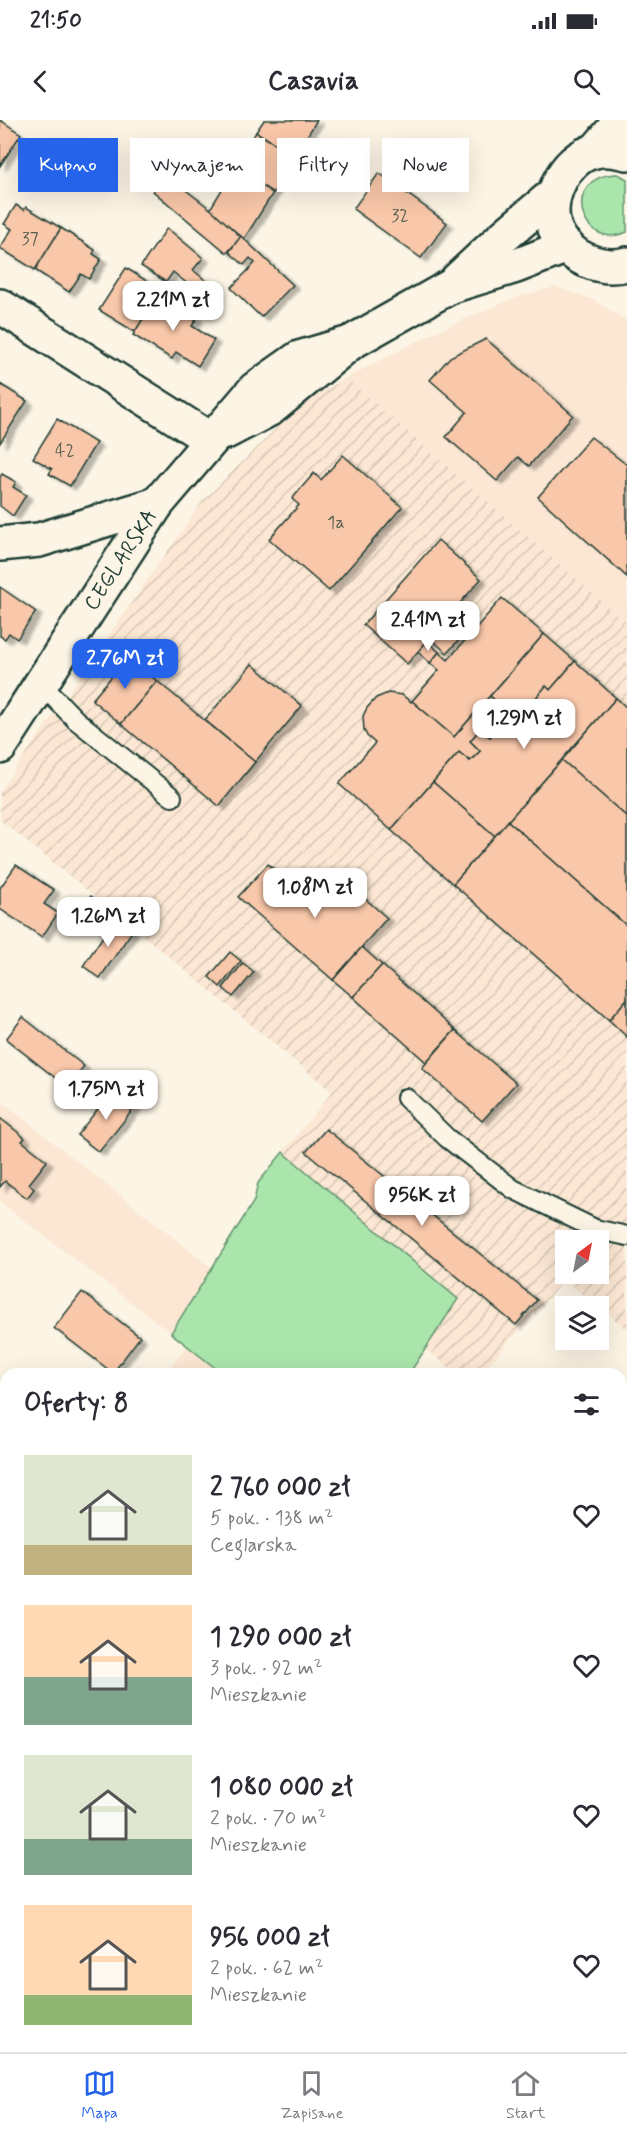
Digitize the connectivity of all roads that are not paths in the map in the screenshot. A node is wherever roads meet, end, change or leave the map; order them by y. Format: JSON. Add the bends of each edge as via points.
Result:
{"nodes":[{"id":1,"x":619,"y":120,"type":"edge"},
{"id":2,"x":595,"y":151,"type":"junction"},
{"id":3,"x":627,"y":153,"type":"edge"},
{"id":4,"x":554,"y":194,"type":"junction"},
{"id":5,"x":567,"y":246,"type":"junction"},
{"id":6,"x":626,"y":265,"type":"edge"},
{"id":7,"x":451,"y":286,"type":"junction"},
{"id":8,"x":0,"y":306,"type":"edge"},
{"id":9,"x":212,"y":440,"type":"junction"},
{"id":10,"x":157,"y":504,"type":"junction"},
{"id":11,"x":0,"y":544,"type":"edge"},
{"id":12,"x":41,"y":684,"type":"junction"},
{"id":13,"x":0,"y":747,"type":"edge"},
{"id":14,"x":172,"y":797,"type":"dead end"},
{"id":15,"x":406,"y":1098,"type":"dead end"},
{"id":16,"x":627,"y":1236,"type":"edge"}],
"edges":[{"from":1,"to":2,"type":"street"},
{"from":2,"to":3,"type":"street"},
{"from":2,"to":4,"type":"street","via":[[564,174]]},
{"from":4,"to":5,"type":"street","via":[[556,233]]},
{"from":4,"to":7,"type":"street","name":"CEGLARSKA"},
{"from":5,"to":6,"type":"street","via":[[589,262]]},
{"from":5,"to":7,"type":"street","name":"CEGLARSKA"},
{"from":7,"to":9,"type":"street","name":"CEGLARSKA","via":[[350,343],[270,409]]},
{"from":8,"to":9,"type":"street"},
{"from":9,"to":10,"type":"street","name":"CEGLARSKA"},
{"from":10,"to":11,"type":"street","via":[[39,540]]},
{"from":10,"to":12,"type":"street","name":"CEGLARSKA"},
{"from":12,"to":13,"type":"street","name":"CEGLARSKA"},
{"from":12,"to":14,"type":"lane","via":[[76,720]]},
{"from":15,"to":16,"type":"lane","via":[[447,1138],[513,1190],[596,1229]]}]}
